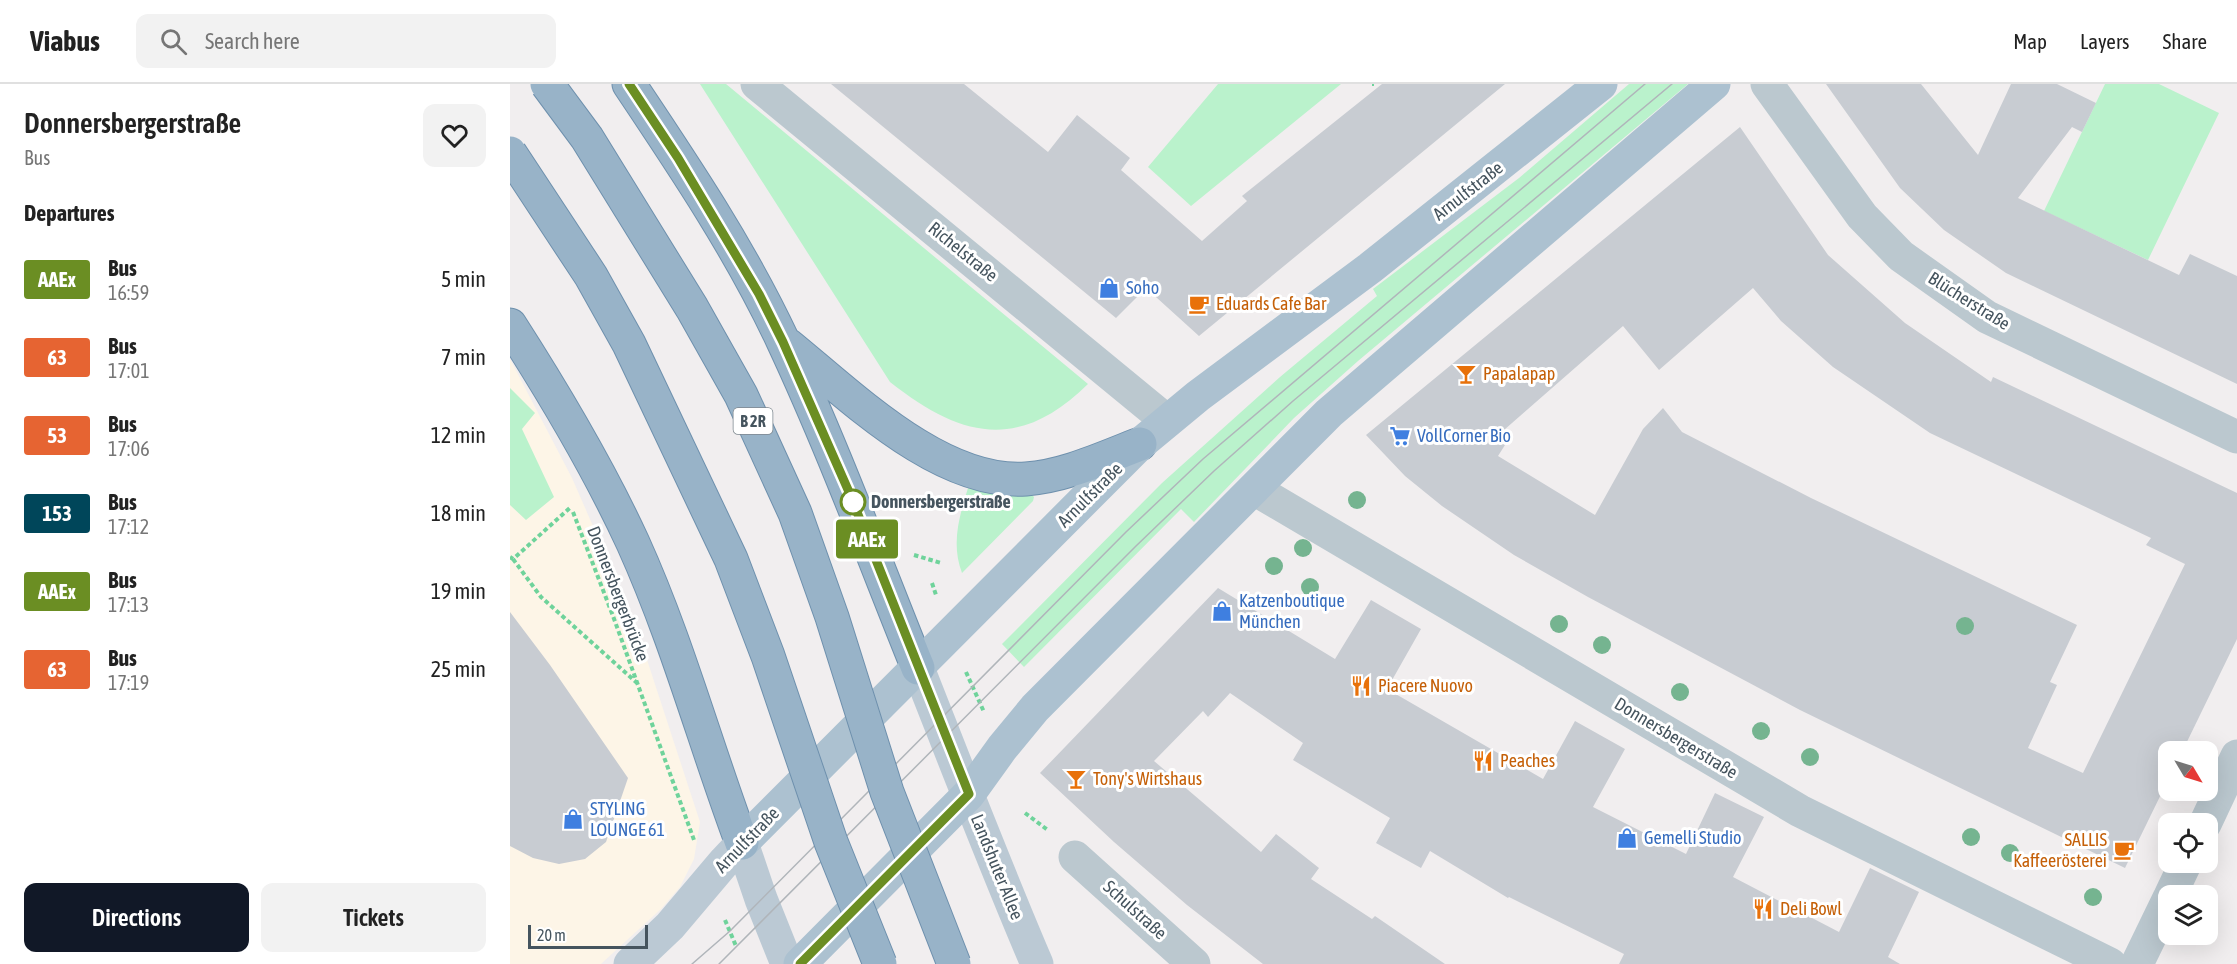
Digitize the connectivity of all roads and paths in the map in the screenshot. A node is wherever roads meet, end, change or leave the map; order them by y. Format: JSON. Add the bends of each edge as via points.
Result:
{"nodes":[{"id":1,"x":547,"y":84,"type":"edge"},
{"id":2,"x":629,"y":84,"type":"edge"},
{"id":3,"x":757,"y":84,"type":"edge"},
{"id":4,"x":1714,"y":84,"type":"edge"},
{"id":5,"x":1767,"y":84,"type":"edge"},
{"id":6,"x":1591,"y":87,"type":"edge"},
{"id":7,"x":510,"y":153,"type":"edge"},
{"id":8,"x":510,"y":325,"type":"edge"},
{"id":9,"x":783,"y":342,"type":"junction"},
{"id":10,"x":1167,"y":421,"type":"junction"},
{"id":11,"x":2237,"y":437,"type":"edge"},
{"id":12,"x":1140,"y":444,"type":"junction"},
{"id":13,"x":1254,"y":489,"type":"junction"},
{"id":14,"x":567,"y":498,"type":"dead end"},
{"id":15,"x":571,"y":507,"type":"junction"},
{"id":16,"x":913,"y":555,"type":"dead end"},
{"id":17,"x":511,"y":558,"type":"edge"},
{"id":18,"x":940,"y":563,"type":"dead end"},
{"id":19,"x":932,"y":583,"type":"dead end"},
{"id":20,"x":950,"y":635,"type":"junction"},
{"id":21,"x":918,"y":669,"type":"junction"},
{"id":22,"x":638,"y":684,"type":"junction"},
{"id":23,"x":1002,"y":748,"type":"junction"},
{"id":24,"x":2237,"y":756,"type":"edge"},
{"id":25,"x":969,"y":794,"type":"junction"},
{"id":26,"x":2210,"y":813,"type":"edge"},
{"id":27,"x":686,"y":821,"type":"dead end"},
{"id":28,"x":742,"y":843,"type":"junction"},
{"id":29,"x":1075,"y":857,"type":"dead end"},
{"id":30,"x":2158,"y":921,"type":"edge"},
{"id":31,"x":630,"y":964,"type":"edge"},
{"id":32,"x":787,"y":964,"type":"edge"},
{"id":33,"x":800,"y":964,"type":"edge"},
{"id":34,"x":880,"y":964,"type":"edge"},
{"id":35,"x":954,"y":964,"type":"edge"},
{"id":36,"x":1037,"y":964,"type":"edge"},
{"id":37,"x":1194,"y":964,"type":"edge"},
{"id":38,"x":2110,"y":964,"type":"edge"},
{"id":39,"x":2137,"y":964,"type":"edge"}],
"edges":[{"from":1,"to":35,"type":"highway","number":"B 2R","bridge":true,"via":[[587,138],[741,394],[795,513],[888,792]]},
{"from":2,"to":9,"type":"highway","via":[[684,167]]},
{"from":3,"to":10,"type":"street","name":"Richelstraße"},
{"from":4,"to":13,"type":"main road","via":[[1346,398]]},
{"from":5,"to":11,"type":"street","name":"Blücherstraße","via":[[1862,216],[1901,256],[1987,317]]},
{"from":6,"to":10,"type":"main road","name":"Arnulfstraße","via":[[1370,268]]},
{"from":7,"to":34,"type":"highway","bridge":true,"via":[[591,276],[629,344],[731,559],[831,842]]},
{"from":8,"to":28,"type":"highway","via":[[606,484],[634,546]]},
{"from":9,"to":12,"type":"highway","via":[[899,434],[964,470],[1001,479],[1027,479],[1060,474]]},
{"from":9,"to":21,"type":"highway","via":[[854,505]]},
{"from":10,"to":12,"type":"main road","name":"Arnulfstraße"},
{"from":12,"to":20,"type":"main road","name":"Arnulfstraße"},
{"from":13,"to":23,"type":"main road","via":[[1052,691]]},
{"from":13,"to":38,"type":"street","name":"Donnersbergerstraße","via":[[1800,811]]},
{"from":14,"to":15,"type":"path","name":"Donnersbergerbrücke"},
{"from":15,"to":17,"type":"path"},
{"from":15,"to":22,"type":"path","name":"Donnersbergerbrücke"},
{"from":16,"to":18,"type":"path"},
{"from":17,"to":22,"type":"path","via":[[541,597]]},
{"from":19,"to":20,"type":"path"},
{"from":20,"to":21,"type":"main road","name":"Arnulfstraße"},
{"from":20,"to":23,"type":"path"},
{"from":21,"to":25,"type":"main road","name":"Landshuter Allee"},
{"from":21,"to":28,"type":"main road","name":"Arnulfstraße"},
{"from":22,"to":27,"type":"path","name":"Donnersbergerbrücke"},
{"from":23,"to":25,"type":"main road"},
{"from":24,"to":26,"type":"street"},
{"from":25,"to":33,"type":"main road"},
{"from":25,"to":36,"type":"main road","name":"Landshuter Allee"},
{"from":28,"to":31,"type":"main road","name":"Arnulfstraße","via":[[670,926]]},
{"from":28,"to":32,"type":"main road"},
{"from":29,"to":37,"type":"street","name":"Schulstraße"},
{"from":30,"to":39,"type":"street"}]}
